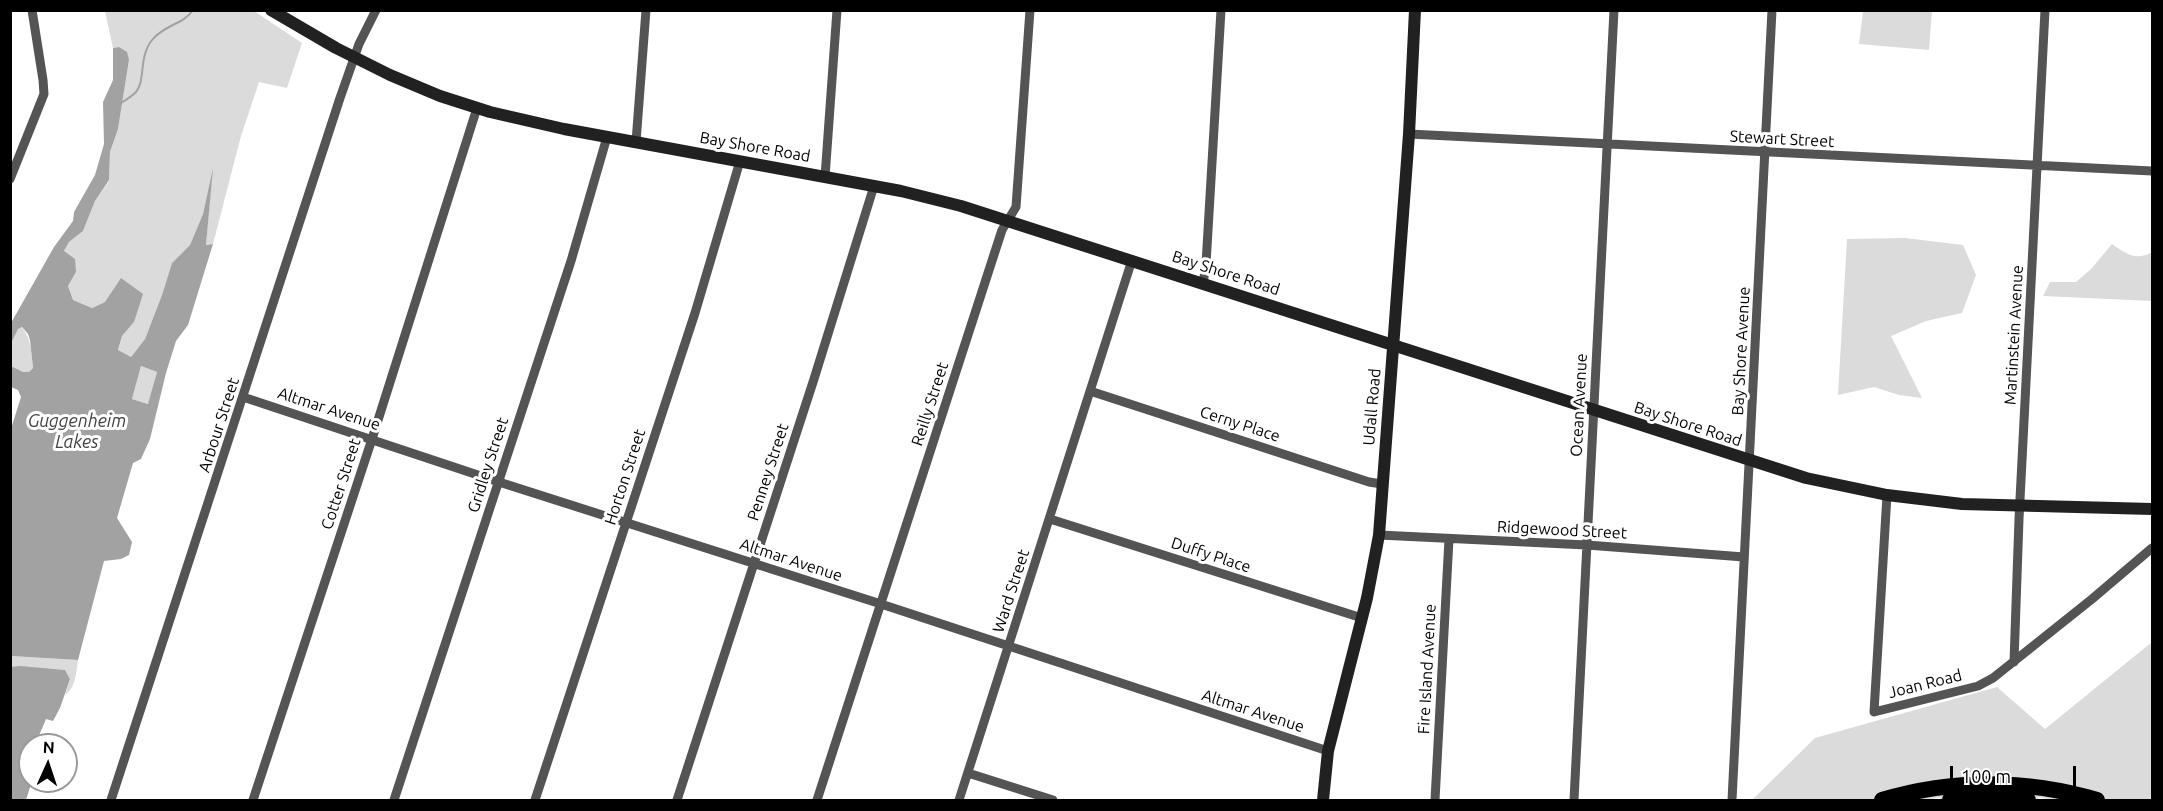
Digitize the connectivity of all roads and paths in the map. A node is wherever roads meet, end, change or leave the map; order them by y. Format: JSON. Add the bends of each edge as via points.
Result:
{"nodes":[{"id":1,"x":32,"y":10,"type":"edge"},
{"id":2,"x":271,"y":10,"type":"edge"},
{"id":3,"x":282,"y":10,"type":"edge"},
{"id":4,"x":376,"y":10,"type":"edge"},
{"id":5,"x":646,"y":10,"type":"edge"},
{"id":6,"x":837,"y":10,"type":"edge"},
{"id":7,"x":1029,"y":10,"type":"edge"},
{"id":8,"x":1221,"y":10,"type":"edge"},
{"id":9,"x":1415,"y":10,"type":"edge"},
{"id":10,"x":1614,"y":10,"type":"edge"},
{"id":11,"x":1772,"y":10,"type":"edge"},
{"id":12,"x":2045,"y":10,"type":"edge"},
{"id":13,"x":299,"y":26,"type":"junction"},
{"id":14,"x":354,"y":58,"type":"junction"},
{"id":15,"x":477,"y":108,"type":"junction"},
{"id":16,"x":1409,"y":134,"type":"junction"},
{"id":17,"x":607,"y":137,"type":"junction"},
{"id":18,"x":636,"y":142,"type":"junction"},
{"id":19,"x":1607,"y":145,"type":"junction"},
{"id":20,"x":1764,"y":153,"type":"junction"},
{"id":21,"x":740,"y":161,"type":"junction"},
{"id":22,"x":2037,"y":166,"type":"junction"},
{"id":23,"x":2152,"y":171,"type":"edge"},
{"id":24,"x":825,"y":177,"type":"junction"},
{"id":25,"x":10,"y":179,"type":"edge"},
{"id":26,"x":874,"y":186,"type":"junction"},
{"id":27,"x":1009,"y":220,"type":"junction"},
{"id":28,"x":1132,"y":260,"type":"junction"},
{"id":29,"x":1203,"y":284,"type":"junction"},
{"id":30,"x":1394,"y":345,"type":"junction"},
{"id":31,"x":1090,"y":391,"type":"junction"},
{"id":32,"x":243,"y":397,"type":"junction"},
{"id":33,"x":1594,"y":411,"type":"junction"},
{"id":34,"x":372,"y":439,"type":"junction"},
{"id":35,"x":1750,"y":461,"type":"junction"},
{"id":36,"x":499,"y":482,"type":"junction"},
{"id":37,"x":1382,"y":484,"type":"junction"},
{"id":38,"x":1887,"y":495,"type":"junction"},
{"id":39,"x":2020,"y":506,"type":"junction"},
{"id":40,"x":2152,"y":509,"type":"edge"},
{"id":41,"x":1050,"y":519,"type":"junction"},
{"id":42,"x":626,"y":523,"type":"junction"},
{"id":43,"x":1379,"y":535,"type":"junction"},
{"id":44,"x":1449,"y":539,"type":"junction"},
{"id":45,"x":1587,"y":545,"type":"junction"},
{"id":46,"x":2152,"y":548,"type":"edge"},
{"id":47,"x":1744,"y":557,"type":"junction"},
{"id":48,"x":754,"y":564,"type":"junction"},
{"id":49,"x":881,"y":604,"type":"junction"},
{"id":50,"x":1362,"y":618,"type":"junction"},
{"id":51,"x":1009,"y":646,"type":"junction"},
{"id":52,"x":2014,"y":662,"type":"junction"},
{"id":53,"x":1328,"y":751,"type":"junction"},
{"id":54,"x":968,"y":773,"type":"junction"},
{"id":55,"x":111,"y":801,"type":"edge"},
{"id":56,"x":253,"y":801,"type":"edge"},
{"id":57,"x":394,"y":801,"type":"edge"},
{"id":58,"x":535,"y":801,"type":"edge"},
{"id":59,"x":677,"y":801,"type":"edge"},
{"id":60,"x":817,"y":801,"type":"edge"},
{"id":61,"x":959,"y":801,"type":"edge"},
{"id":62,"x":1053,"y":801,"type":"edge"},
{"id":63,"x":1323,"y":801,"type":"edge"},
{"id":64,"x":1434,"y":801,"type":"edge"},
{"id":65,"x":1574,"y":801,"type":"edge"},
{"id":66,"x":1731,"y":801,"type":"edge"},
{"id":67,"x":1882,"y":801,"type":"edge"},
{"id":68,"x":1950,"y":801,"type":"edge"},
{"id":69,"x":2028,"y":801,"type":"edge"},
{"id":70,"x":2097,"y":801,"type":"edge"}],
"edges":[{"from":1,"to":25,"type":"street","via":[[44,93]]},
{"from":2,"to":13,"type":"main road","name":"Bay Shore Road"},
{"from":3,"to":13,"type":"main road","name":"Bay Shore Road"},
{"from":4,"to":14,"type":"street","name":"Arbour Street"},
{"from":5,"to":18,"type":"street"},
{"from":6,"to":24,"type":"street"},
{"from":7,"to":27,"type":"street","name":"Reilly Street","via":[[1017,203]]},
{"from":8,"to":29,"type":"street"},
{"from":9,"to":16,"type":"main road","name":"Udall Road"},
{"from":10,"to":19,"type":"street","name":"Ocean Avenue"},
{"from":11,"to":20,"type":"street","name":"Bay Shore Avenue"},
{"from":12,"to":22,"type":"street","name":"Martinstein Avenue"},
{"from":13,"to":14,"type":"main road","name":"Bay Shore Road"},
{"from":14,"to":15,"type":"main road","name":"Bay Shore Road","via":[[414,86]]},
{"from":14,"to":32,"type":"street","name":"Arbour Street"},
{"from":15,"to":17,"type":"main road","name":"Bay Shore Road"},
{"from":15,"to":34,"type":"street","name":"Cotter Street"},
{"from":16,"to":19,"type":"street","name":"Stewart Street"},
{"from":16,"to":30,"type":"main road","name":"Udall Road"},
{"from":17,"to":18,"type":"main road","name":"Bay Shore Road"},
{"from":17,"to":36,"type":"street","name":"Gridley Street"},
{"from":18,"to":21,"type":"main road","name":"Bay Shore Road"},
{"from":19,"to":20,"type":"street","name":"Stewart Street"},
{"from":19,"to":33,"type":"street","name":"Ocean Avenue"},
{"from":20,"to":22,"type":"street","name":"Stewart Street"},
{"from":20,"to":35,"type":"street","name":"Bay Shore Avenue"},
{"from":21,"to":24,"type":"main road","name":"Bay Shore Road"},
{"from":21,"to":42,"type":"street","name":"Horton Street"},
{"from":22,"to":23,"type":"street","name":"Stewart Street"},
{"from":22,"to":39,"type":"street","name":"Martinstein Avenue"},
{"from":24,"to":26,"type":"main road","name":"Bay Shore Road"},
{"from":26,"to":27,"type":"main road","name":"Bay Shore Road"},
{"from":26,"to":48,"type":"street","name":"Penney Street"},
{"from":27,"to":28,"type":"main road","name":"Bay Shore Road"},
{"from":27,"to":49,"type":"street","name":"Reilly Street","via":[[1002,230]]},
{"from":28,"to":29,"type":"main road","name":"Bay Shore Road"},
{"from":28,"to":31,"type":"street","name":"Ward Street"},
{"from":29,"to":30,"type":"main road","name":"Bay Shore Road"},
{"from":30,"to":33,"type":"main road","name":"Bay Shore Road"},
{"from":30,"to":37,"type":"main road","name":"Udall Road"},
{"from":31,"to":37,"type":"street","name":"Cerny Place"},
{"from":31,"to":41,"type":"street","name":"Ward Street"},
{"from":32,"to":34,"type":"street","name":"Altmar Avenue"},
{"from":32,"to":55,"type":"street","name":"Arbour Street"},
{"from":33,"to":35,"type":"main road","name":"Bay Shore Road"},
{"from":33,"to":45,"type":"street","name":"Ocean Avenue"},
{"from":34,"to":36,"type":"street","name":"Altmar Avenue"},
{"from":34,"to":56,"type":"street","name":"Cotter Street"},
{"from":35,"to":38,"type":"main road","name":"Bay Shore Road","via":[[1806,478]]},
{"from":35,"to":47,"type":"street","name":"Bay Shore Avenue"},
{"from":36,"to":42,"type":"street","name":"Altmar Avenue"},
{"from":36,"to":57,"type":"street","name":"Gridley Street"},
{"from":37,"to":43,"type":"main road","name":"Udall Road"},
{"from":38,"to":39,"type":"main road","name":"Bay Shore Road"},
{"from":38,"to":52,"type":"street","name":"Joan Road","via":[[1874,712],[1978,686]]},
{"from":39,"to":40,"type":"main road","name":"Bay Shore Road"},
{"from":39,"to":52,"type":"street","name":"Martinstein Avenue"},
{"from":41,"to":50,"type":"street","name":"Duffy Place"},
{"from":41,"to":51,"type":"street","name":"Ward Street"},
{"from":42,"to":48,"type":"street","name":"Altmar Avenue"},
{"from":42,"to":58,"type":"street","name":"Horton Street"},
{"from":43,"to":44,"type":"street","name":"Ridgewood Street"},
{"from":43,"to":50,"type":"main road","name":"Udall Road"},
{"from":44,"to":45,"type":"street","name":"Ridgewood Street"},
{"from":44,"to":64,"type":"street","name":"Fire Island Avenue"},
{"from":45,"to":47,"type":"street","name":"Ridgewood Street"},
{"from":45,"to":65,"type":"street","name":"Ocean Avenue"},
{"from":46,"to":52,"type":"street","name":"Joan Road"},
{"from":47,"to":66,"type":"street","name":"Bay Shore Avenue"},
{"from":48,"to":49,"type":"street","name":"Altmar Avenue"},
{"from":48,"to":59,"type":"street","name":"Penney Street"},
{"from":49,"to":51,"type":"street","name":"Altmar Avenue"},
{"from":49,"to":60,"type":"street","name":"Reilly Street"},
{"from":50,"to":53,"type":"main road","name":"Udall Road"},
{"from":51,"to":53,"type":"street","name":"Altmar Avenue"},
{"from":51,"to":54,"type":"street","name":"Ward Street"},
{"from":53,"to":63,"type":"main road","name":"Udall Road"},
{"from":54,"to":61,"type":"street","name":"Ward Street"},
{"from":54,"to":62,"type":"street"},
{"from":67,"to":70,"type":"highway","via":[[1927,789],[1988,784],[2044,788]]},
{"from":68,"to":69,"type":"highway"}]}
